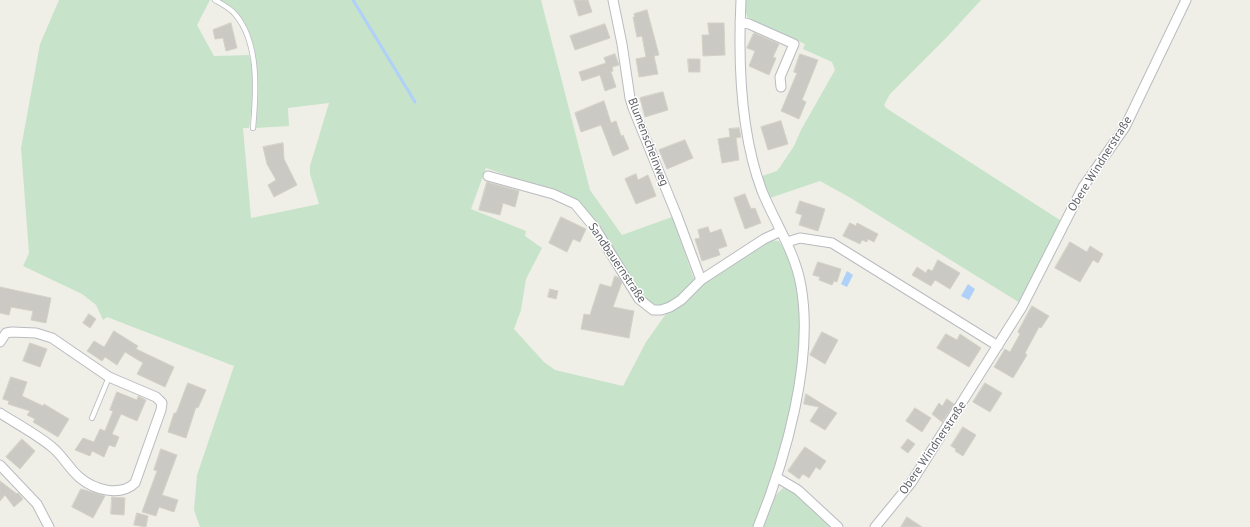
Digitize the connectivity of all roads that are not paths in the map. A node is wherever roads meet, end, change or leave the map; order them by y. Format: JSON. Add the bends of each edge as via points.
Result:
{"nodes":[{"id":1,"x":215,"y":0,"type":"edge"},
{"id":2,"x":613,"y":0,"type":"edge"},
{"id":3,"x":741,"y":0,"type":"edge"},
{"id":4,"x":1186,"y":0,"type":"edge"},
{"id":5,"x":740,"y":22,"type":"junction"},
{"id":6,"x":781,"y":87,"type":"dead end"},
{"id":7,"x":253,"y":128,"type":"dead end"},
{"id":8,"x":488,"y":176,"type":"dead end"},
{"id":9,"x":781,"y":231,"type":"junction"},
{"id":10,"x":787,"y":242,"type":"junction"},
{"id":11,"x":701,"y":280,"type":"junction"},
{"id":12,"x":0,"y":342,"type":"edge"},
{"id":13,"x":998,"y":346,"type":"junction"},
{"id":14,"x":109,"y":377,"type":"junction"},
{"id":15,"x":0,"y":413,"type":"edge"},
{"id":16,"x":92,"y":418,"type":"dead end"},
{"id":17,"x":0,"y":465,"type":"edge"},
{"id":18,"x":776,"y":478,"type":"junction"},
{"id":19,"x":49,"y":527,"type":"edge"},
{"id":20,"x":758,"y":527,"type":"edge"},
{"id":21,"x":838,"y":527,"type":"edge"},
{"id":22,"x":875,"y":527,"type":"edge"}],
"edges":[{"from":1,"to":7,"type":"lane","via":[[236,15],[249,42],[255,76]]},
{"from":2,"to":11,"type":"street","name":"Blumenscheinweg","via":[[633,108],[678,216]]},
{"from":3,"to":5,"type":"street"},
{"from":4,"to":13,"type":"street","name":"Obere Windnerstraße","via":[[1125,127],[1083,187],[1022,307]]},
{"from":5,"to":6,"type":"street","via":[[794,44],[780,77]]},
{"from":5,"to":9,"type":"street","via":[[742,95],[747,130],[762,190]]},
{"from":8,"to":11,"type":"street","name":"Sandbauernstraße","via":[[553,194],[575,204],[595,228],[639,299],[653,310],[670,307]]},
{"from":9,"to":10,"type":"street"},
{"from":9,"to":11,"type":"street","name":"Sandbauernstraße","via":[[764,239]]},
{"from":10,"to":13,"type":"street","via":[[800,238],[832,243]]},
{"from":10,"to":18,"type":"street","via":[[801,284],[805,314],[804,342],[799,383]]},
{"from":12,"to":14,"type":"street","via":[[6,333],[12,332],[46,335]]},
{"from":13,"to":22,"type":"street","name":"Obere Windnerstraße","via":[[911,483]]},
{"from":14,"to":15,"type":"street","via":[[156,397],[162,403],[139,475],[125,490],[107,490],[86,482],[52,447]]},
{"from":14,"to":16,"type":"lane"},
{"from":17,"to":19,"type":"street","via":[[37,504]]},
{"from":18,"to":20,"type":"street"},
{"from":18,"to":21,"type":"street","via":[[798,490]]}]}
